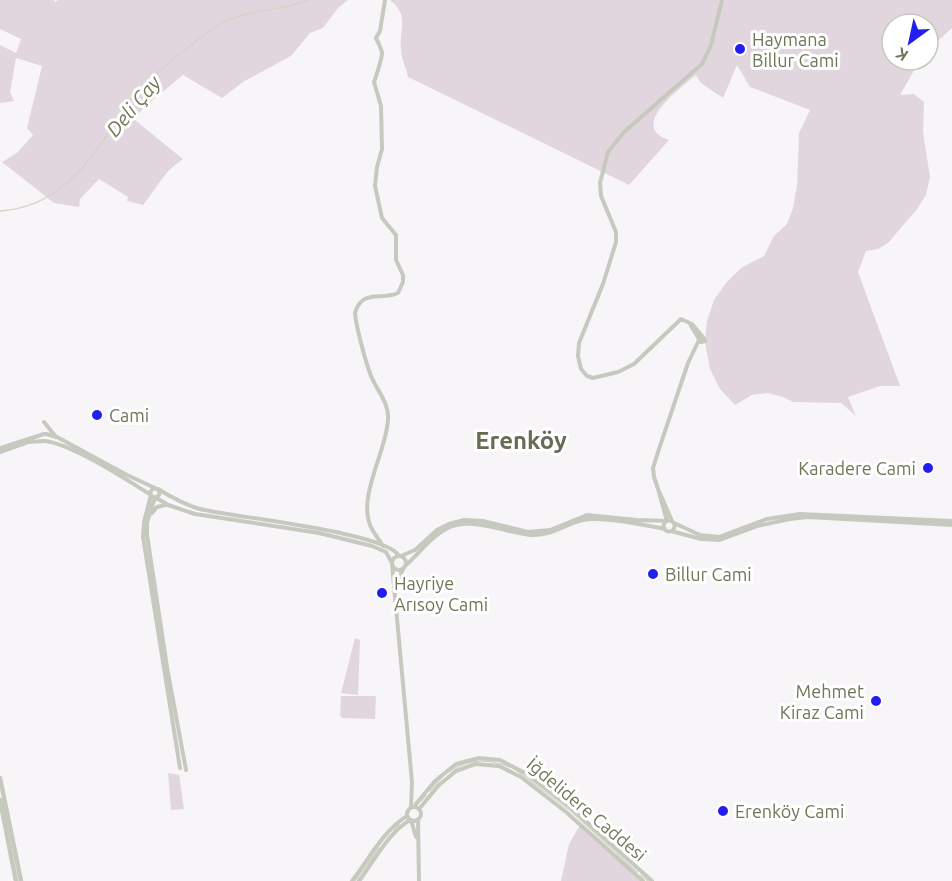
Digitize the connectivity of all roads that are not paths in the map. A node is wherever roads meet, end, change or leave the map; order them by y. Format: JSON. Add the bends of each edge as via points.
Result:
{"nodes":[{"id":1,"x":385,"y":0,"type":"edge"},
{"id":2,"x":723,"y":0,"type":"edge"},
{"id":3,"x":44,"y":422,"type":"dead end"},
{"id":4,"x":45,"y":434,"type":"junction"},
{"id":5,"x":57,"y":437,"type":"junction"},
{"id":6,"x":43,"y":441,"type":"junction"},
{"id":7,"x":0,"y":450,"type":"edge"},
{"id":8,"x":138,"y":487,"type":"junction"},
{"id":9,"x":157,"y":489,"type":"junction"},
{"id":10,"x":153,"y":496,"type":"junction"},
{"id":11,"x":168,"y":505,"type":"junction"},
{"id":12,"x":148,"y":508,"type":"junction"},
{"id":13,"x":149,"y":516,"type":"junction"},
{"id":14,"x":671,"y":521,"type":"junction"},
{"id":15,"x":952,"y":523,"type":"edge"},
{"id":16,"x":665,"y":529,"type":"junction"},
{"id":17,"x":671,"y":531,"type":"junction"},
{"id":18,"x":373,"y":532,"type":"junction"},
{"id":19,"x":372,"y":544,"type":"junction"},
{"id":20,"x":383,"y":546,"type":"junction"},
{"id":21,"x":400,"y":556,"type":"junction"},
{"id":22,"x":392,"y":563,"type":"junction"},
{"id":23,"x":405,"y":566,"type":"junction"},
{"id":24,"x":394,"y":588,"type":"junction"},
{"id":25,"x":180,"y":768,"type":"dead end"},
{"id":26,"x":186,"y":770,"type":"dead end"},
{"id":27,"x":0,"y":778,"type":"edge"},
{"id":28,"x":412,"y":782,"type":"junction"},
{"id":29,"x":427,"y":790,"type":"junction"},
{"id":30,"x":414,"y":792,"type":"junction"},
{"id":31,"x":430,"y":795,"type":"junction"},
{"id":32,"x":0,"y":800,"type":"edge"},
{"id":33,"x":415,"y":808,"type":"junction"},
{"id":34,"x":409,"y":819,"type":"junction"},
{"id":35,"x":418,"y":819,"type":"junction"},
{"id":36,"x":404,"y":824,"type":"junction"},
{"id":37,"x":414,"y":827,"type":"junction"},
{"id":38,"x":417,"y":847,"type":"junction"},
{"id":39,"x":18,"y":881,"type":"edge"},
{"id":40,"x":352,"y":881,"type":"edge"},
{"id":41,"x":359,"y":881,"type":"edge"},
{"id":42,"x":418,"y":881,"type":"edge"},
{"id":43,"x":644,"y":881,"type":"edge"},
{"id":44,"x":652,"y":881,"type":"edge"}],
"edges":[{"from":1,"to":18,"type":"street","via":[[376,38],[382,55],[374,82],[381,106],[382,149],[375,186],[382,218],[396,236],[396,260],[403,282],[398,293],[372,296],[362,302],[356,313],[368,366],[388,414],[380,460],[367,499]]},
{"from":2,"to":14,"type":"street","via":[[702,64],[624,132],[608,152],[600,183],[601,196],[616,232],[616,242],[579,343],[580,366],[593,378],[634,364],[678,320],[689,323],[701,339],[653,468]]},
{"from":3,"to":5,"type":"street"},
{"from":4,"to":5,"type":"street"},
{"from":4,"to":6,"type":"street"},
{"from":4,"to":7,"type":"street"},
{"from":5,"to":9,"type":"street"},
{"from":6,"to":7,"type":"street"},
{"from":6,"to":8,"type":"street","via":[[60,444]]},
{"from":8,"to":10,"type":"street"},
{"from":8,"to":12,"type":"street","via":[[147,497]]},
{"from":9,"to":10,"type":"street","via":[[159,494]]},
{"from":9,"to":10,"type":"street","via":[[151,490]]},
{"from":9,"to":19,"type":"street","via":[[197,508],[309,526]]},
{"from":10,"to":11,"type":"street"},
{"from":10,"to":12,"type":"street"},
{"from":10,"to":13,"type":"street"},
{"from":11,"to":13,"type":"street","via":[[157,507]]},
{"from":11,"to":19,"type":"street","via":[[200,515]]},
{"from":12,"to":25,"type":"street","via":[[143,537]]},
{"from":13,"to":26,"type":"street","via":[[147,535],[166,667]]},
{"from":14,"to":15,"type":"street","via":[[700,535],[719,537],[767,519],[800,514]]},
{"from":14,"to":16,"type":"street","via":[[664,525]]},
{"from":14,"to":17,"type":"street","via":[[675,527]]},
{"from":14,"to":21,"type":"street","via":[[587,515],[550,530],[528,532],[464,520],[437,530],[415,550]]},
{"from":15,"to":17,"type":"street","via":[[790,519],[711,540]]},
{"from":16,"to":17,"type":"street"},
{"from":16,"to":23,"type":"street","via":[[584,520],[557,532],[528,535],[461,524],[438,534]]},
{"from":18,"to":19,"type":"street"},
{"from":18,"to":20,"type":"street"},
{"from":19,"to":20,"type":"street"},
{"from":19,"to":22,"type":"street","via":[[386,552]]},
{"from":20,"to":21,"type":"street"},
{"from":21,"to":22,"type":"street"},
{"from":21,"to":23,"type":"street"},
{"from":22,"to":23,"type":"street","via":[[398,570]]},
{"from":22,"to":24,"type":"street"},
{"from":23,"to":24,"type":"street"},
{"from":24,"to":28,"type":"street"},
{"from":27,"to":39,"type":"main road"},
{"from":28,"to":30,"type":"street"},
{"from":28,"to":33,"type":"street"},
{"from":29,"to":30,"type":"street"},
{"from":29,"to":31,"type":"street"},
{"from":29,"to":33,"type":"street","name":"İğdelidere Caddesi"},
{"from":29,"to":44,"type":"street","name":"İğdelidere Caddesi","via":[[449,768],[465,761],[484,758],[508,763],[577,813]]},
{"from":30,"to":33,"type":"street"},
{"from":31,"to":33,"type":"street","name":"İğdelidere Caddesi"},
{"from":31,"to":43,"type":"street","name":"İğdelidere Caddesi","via":[[462,768],[482,764],[502,767],[559,806]]},
{"from":32,"to":39,"type":"main road"},
{"from":33,"to":34,"type":"street","via":[[408,810]]},
{"from":33,"to":35,"type":"street","via":[[421,814]]},
{"from":34,"to":35,"type":"street"},
{"from":34,"to":36,"type":"street"},
{"from":34,"to":37,"type":"street"},
{"from":34,"to":40,"type":"street","via":[[399,821]]},
{"from":35,"to":38,"type":"street"},
{"from":36,"to":37,"type":"street"},
{"from":36,"to":41,"type":"street"},
{"from":37,"to":38,"type":"street"},
{"from":38,"to":42,"type":"street"}]}
